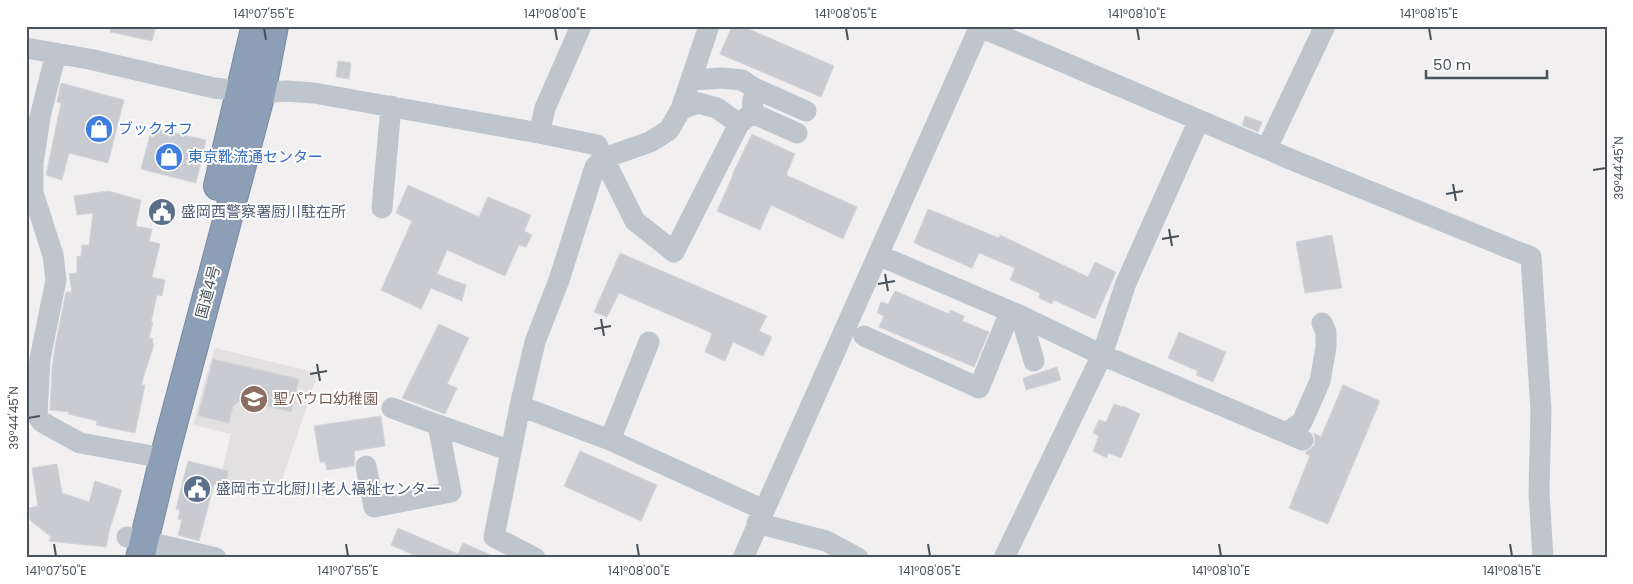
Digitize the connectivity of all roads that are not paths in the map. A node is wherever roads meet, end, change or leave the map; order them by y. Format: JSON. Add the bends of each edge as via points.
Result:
{"nodes":[{"id":1,"x":255,"y":26,"type":"edge"},
{"id":2,"x":274,"y":26,"type":"edge"},
{"id":3,"x":582,"y":26,"type":"edge"},
{"id":4,"x":709,"y":26,"type":"edge"},
{"id":5,"x":980,"y":26,"type":"edge"},
{"id":6,"x":1326,"y":26,"type":"edge"},
{"id":7,"x":26,"y":48,"type":"edge"},
{"id":8,"x":56,"y":53,"type":"junction"},
{"id":9,"x":691,"y":80,"type":"junction"},
{"id":10,"x":754,"y":88,"type":"junction"},
{"id":11,"x":250,"y":92,"type":"junction"},
{"id":12,"x":391,"y":106,"type":"junction"},
{"id":13,"x":681,"y":110,"type":"junction"},
{"id":14,"x":806,"y":111,"type":"dead end"},
{"id":15,"x":746,"y":119,"type":"junction"},
{"id":16,"x":1199,"y":120,"type":"junction"},
{"id":17,"x":539,"y":133,"type":"junction"},
{"id":18,"x":796,"y":133,"type":"dead end"},
{"id":19,"x":1267,"y":148,"type":"junction"},
{"id":20,"x":604,"y":158,"type":"junction"},
{"id":21,"x":382,"y":208,"type":"dead end"},
{"id":22,"x":878,"y":255,"type":"junction"},
{"id":23,"x":1015,"y":314,"type":"junction"},
{"id":24,"x":1322,"y":323,"type":"dead end"},
{"id":25,"x":864,"y":336,"type":"dead end"},
{"id":26,"x":649,"y":342,"type":"dead end"},
{"id":27,"x":1102,"y":355,"type":"junction"},
{"id":28,"x":1034,"y":361,"type":"dead end"},
{"id":29,"x":520,"y":406,"type":"junction"},
{"id":30,"x":392,"y":408,"type":"dead end"},
{"id":31,"x":438,"y":425,"type":"junction"},
{"id":32,"x":610,"y":440,"type":"junction"},
{"id":33,"x":511,"y":451,"type":"junction"},
{"id":34,"x":156,"y":457,"type":"junction"},
{"id":35,"x":366,"y":466,"type":"dead end"},
{"id":36,"x":760,"y":516,"type":"junction"},
{"id":37,"x":133,"y":549,"type":"edge"},
{"id":38,"x":216,"y":558,"type":"edge"},
{"id":39,"x":534,"y":558,"type":"edge"},
{"id":40,"x":743,"y":558,"type":"edge"},
{"id":41,"x":858,"y":558,"type":"edge"},
{"id":42,"x":1004,"y":558,"type":"edge"},
{"id":43,"x":1543,"y":558,"type":"edge"}],
"edges":[{"from":1,"to":11,"type":"highway","name":"国道4号","via":[[246,69]]},
{"from":2,"to":11,"type":"highway","name":"国道4号"},
{"from":3,"to":17,"type":"street","via":[[545,108]]},
{"from":4,"to":9,"type":"street"},
{"from":5,"to":16,"type":"street"},
{"from":5,"to":22,"type":"street"},
{"from":6,"to":19,"type":"street"},
{"from":7,"to":8,"type":"street"},
{"from":8,"to":11,"type":"street","via":[[214,88]]},
{"from":8,"to":34,"type":"street","via":[[40,117],[33,164],[33,193],[53,255],[56,280],[40,359],[37,416],[80,443]]},
{"from":9,"to":10,"type":"street","via":[[742,80]]},
{"from":9,"to":13,"type":"street"},
{"from":10,"to":14,"type":"street"},
{"from":10,"to":15,"type":"street"},
{"from":11,"to":12,"type":"street","via":[[314,93]]},
{"from":11,"to":34,"type":"highway","name":"国道4号","via":[[189,296]]},
{"from":12,"to":17,"type":"street"},
{"from":12,"to":21,"type":"street"},
{"from":13,"to":15,"type":"street","via":[[698,104]]},
{"from":13,"to":20,"type":"street","via":[[669,130],[650,142]]},
{"from":15,"to":18,"type":"street"},
{"from":15,"to":20,"type":"street","via":[[674,252],[635,221]]},
{"from":16,"to":19,"type":"street"},
{"from":16,"to":27,"type":"street","via":[[1126,283]]},
{"from":17,"to":20,"type":"street","via":[[597,145]]},
{"from":19,"to":43,"type":"street","via":[[1531,257],[1541,410],[1539,493]]},
{"from":20,"to":29,"type":"street","via":[[595,167],[559,280],[535,342]]},
{"from":22,"to":23,"type":"street"},
{"from":22,"to":36,"type":"street"},
{"from":23,"to":25,"type":"street","via":[[979,388]]},
{"from":23,"to":27,"type":"street"},
{"from":23,"to":28,"type":"street"},
{"from":24,"to":27,"type":"street","via":[[1326,347],[1320,381],[1295,437]]},
{"from":26,"to":32,"type":"street"},
{"from":27,"to":42,"type":"street"},
{"from":29,"to":32,"type":"street"},
{"from":29,"to":33,"type":"street"},
{"from":30,"to":31,"type":"street"},
{"from":31,"to":33,"type":"street"},
{"from":31,"to":35,"type":"street","via":[[451,492],[374,507]]},
{"from":32,"to":36,"type":"street"},
{"from":33,"to":39,"type":"street","via":[[494,536]]},
{"from":34,"to":37,"type":"highway","name":"国道4号"},
{"from":36,"to":40,"type":"street"},
{"from":36,"to":41,"type":"street","via":[[826,541]]},
{"from":37,"to":38,"type":"street"}]}
